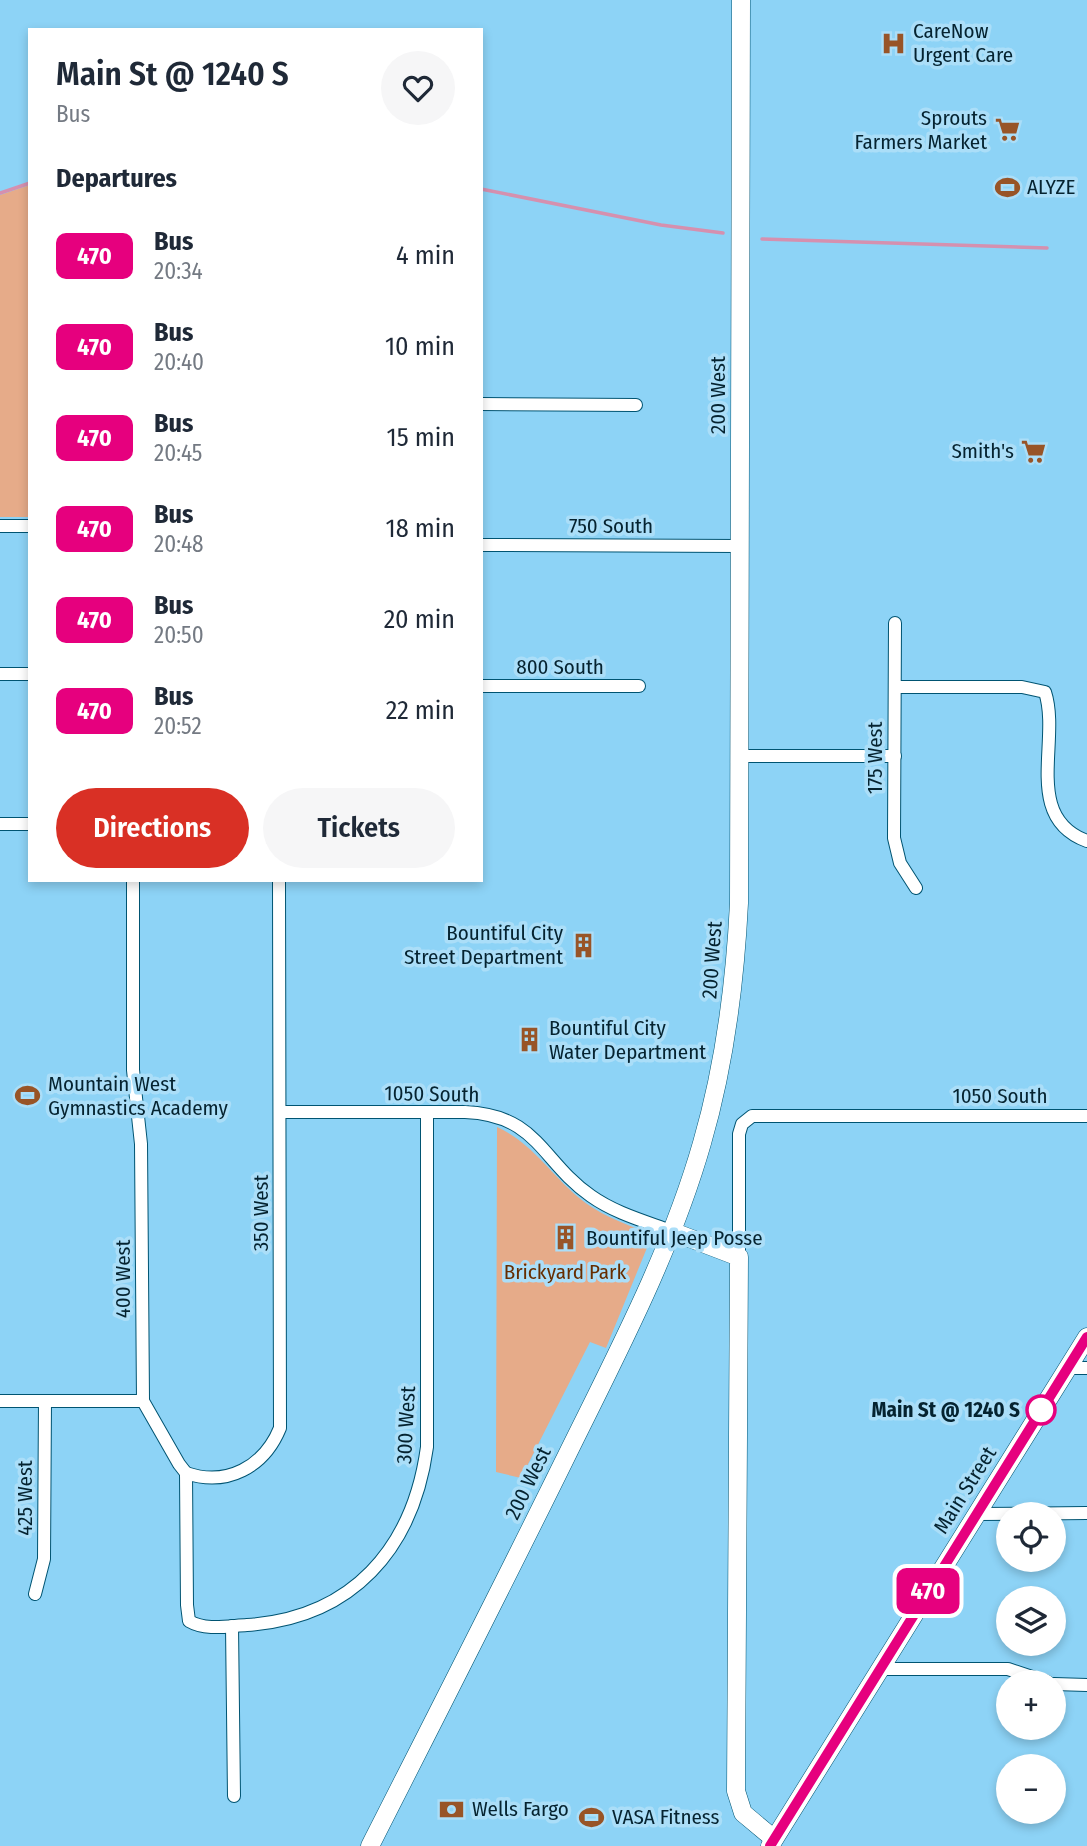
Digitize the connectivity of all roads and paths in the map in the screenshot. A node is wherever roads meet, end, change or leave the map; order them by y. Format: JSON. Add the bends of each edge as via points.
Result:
{"nodes":[{"id":1,"x":741,"y":0,"type":"edge"},
{"id":2,"x":483,"y":404,"type":"edge"},
{"id":3,"x":636,"y":405,"type":"dead end"},
{"id":4,"x":0,"y":526,"type":"edge"},
{"id":5,"x":28,"y":526,"type":"edge"},
{"id":6,"x":483,"y":545,"type":"edge"},
{"id":7,"x":740,"y":546,"type":"junction"},
{"id":8,"x":895,"y":623,"type":"dead end"},
{"id":9,"x":0,"y":674,"type":"edge"},
{"id":10,"x":28,"y":674,"type":"edge"},
{"id":11,"x":483,"y":686,"type":"edge"},
{"id":12,"x":639,"y":687,"type":"dead end"},
{"id":13,"x":895,"y":687,"type":"junction"},
{"id":14,"x":740,"y":756,"type":"junction"},
{"id":15,"x":895,"y":756,"type":"junction"},
{"id":16,"x":0,"y":824,"type":"edge"},
{"id":17,"x":28,"y":824,"type":"edge"},
{"id":18,"x":1087,"y":841,"type":"edge"},
{"id":19,"x":133,"y":882,"type":"edge"},
{"id":20,"x":279,"y":882,"type":"edge"},
{"id":21,"x":916,"y":888,"type":"dead end"},
{"id":22,"x":279,"y":1112,"type":"junction"},
{"id":23,"x":427,"y":1112,"type":"junction"},
{"id":24,"x":1087,"y":1116,"type":"edge"},
{"id":25,"x":671,"y":1231,"type":"junction"},
{"id":26,"x":739,"y":1257,"type":"junction"},
{"id":27,"x":1087,"y":1337,"type":"edge"},
{"id":28,"x":1068,"y":1368,"type":"junction"},
{"id":29,"x":1087,"y":1368,"type":"edge"},
{"id":30,"x":0,"y":1401,"type":"edge"},
{"id":31,"x":45,"y":1401,"type":"junction"},
{"id":32,"x":143,"y":1401,"type":"junction"},
{"id":33,"x":186,"y":1473,"type":"junction"},
{"id":34,"x":1087,"y":1513,"type":"edge"},
{"id":35,"x":977,"y":1514,"type":"junction"},
{"id":36,"x":35,"y":1594,"type":"dead end"},
{"id":37,"x":232,"y":1626,"type":"junction"},
{"id":38,"x":880,"y":1670,"type":"junction"},
{"id":39,"x":1011,"y":1670,"type":"edge"},
{"id":40,"x":1066,"y":1684,"type":"edge"},
{"id":41,"x":1087,"y":1685,"type":"edge"},
{"id":42,"x":234,"y":1796,"type":"dead end"},
{"id":43,"x":772,"y":1842,"type":"edge"},
{"id":44,"x":370,"y":1846,"type":"edge"}],
"edges":[{"from":1,"to":7,"type":"main road","name":"200 West"},
{"from":2,"to":3,"type":"street"},
{"from":4,"to":5,"type":"street"},
{"from":6,"to":7,"type":"street","name":"750 South"},
{"from":7,"to":14,"type":"main road","name":"200 West"},
{"from":8,"to":13,"type":"street","name":"175 West"},
{"from":9,"to":10,"type":"street"},
{"from":11,"to":12,"type":"street","name":"800 South"},
{"from":13,"to":15,"type":"street","name":"175 West"},
{"from":13,"to":18,"type":"street","via":[[1022,687],[1045,692],[1048,792],[1054,814],[1064,827]]},
{"from":14,"to":15,"type":"street"},
{"from":14,"to":25,"type":"main road","name":"200 West","via":[[739,902],[731,1011],[702,1143]]},
{"from":15,"to":21,"type":"street","name":"175 West","via":[[896,851]]},
{"from":16,"to":17,"type":"street"},
{"from":19,"to":32,"type":"street","name":"400 West","via":[[133,1070],[141,1144]]},
{"from":20,"to":22,"type":"street","name":"350 West"},
{"from":22,"to":23,"type":"street","name":"1050 South"},
{"from":22,"to":33,"type":"street","name":"350 West","via":[[280,1429],[267,1453],[246,1470],[217,1478]]},
{"from":23,"to":25,"type":"street","name":"1050 South","via":[[478,1112],[505,1119],[528,1132],[592,1196],[617,1211]]},
{"from":23,"to":37,"type":"street","name":"300 West","via":[[427,1447],[410,1517],[384,1557],[344,1594],[293,1618]]},
{"from":24,"to":26,"type":"street","name":"1050 South","via":[[752,1116],[740,1129],[739,1139]]},
{"from":25,"to":26,"type":"main road"},
{"from":25,"to":44,"type":"main road","name":"200 West","via":[[547,1496]]},
{"from":26,"to":43,"type":"main road","via":[[736,1791],[743,1814]]},
{"from":27,"to":28,"type":"main road","name":"Main Street"},
{"from":28,"to":29,"type":"street"},
{"from":28,"to":35,"type":"main road","name":"Main Street"},
{"from":30,"to":31,"type":"street"},
{"from":31,"to":32,"type":"street"},
{"from":31,"to":36,"type":"street","name":"425 West","via":[[44,1559]]},
{"from":32,"to":33,"type":"street"},
{"from":33,"to":37,"type":"street","via":[[189,1621]]},
{"from":34,"to":35,"type":"street"},
{"from":35,"to":38,"type":"main road","name":"Main Street"},
{"from":37,"to":42,"type":"street"},
{"from":38,"to":39,"type":"street"},
{"from":38,"to":43,"type":"main road","name":"Main Street"},
{"from":40,"to":41,"type":"street"}]}
